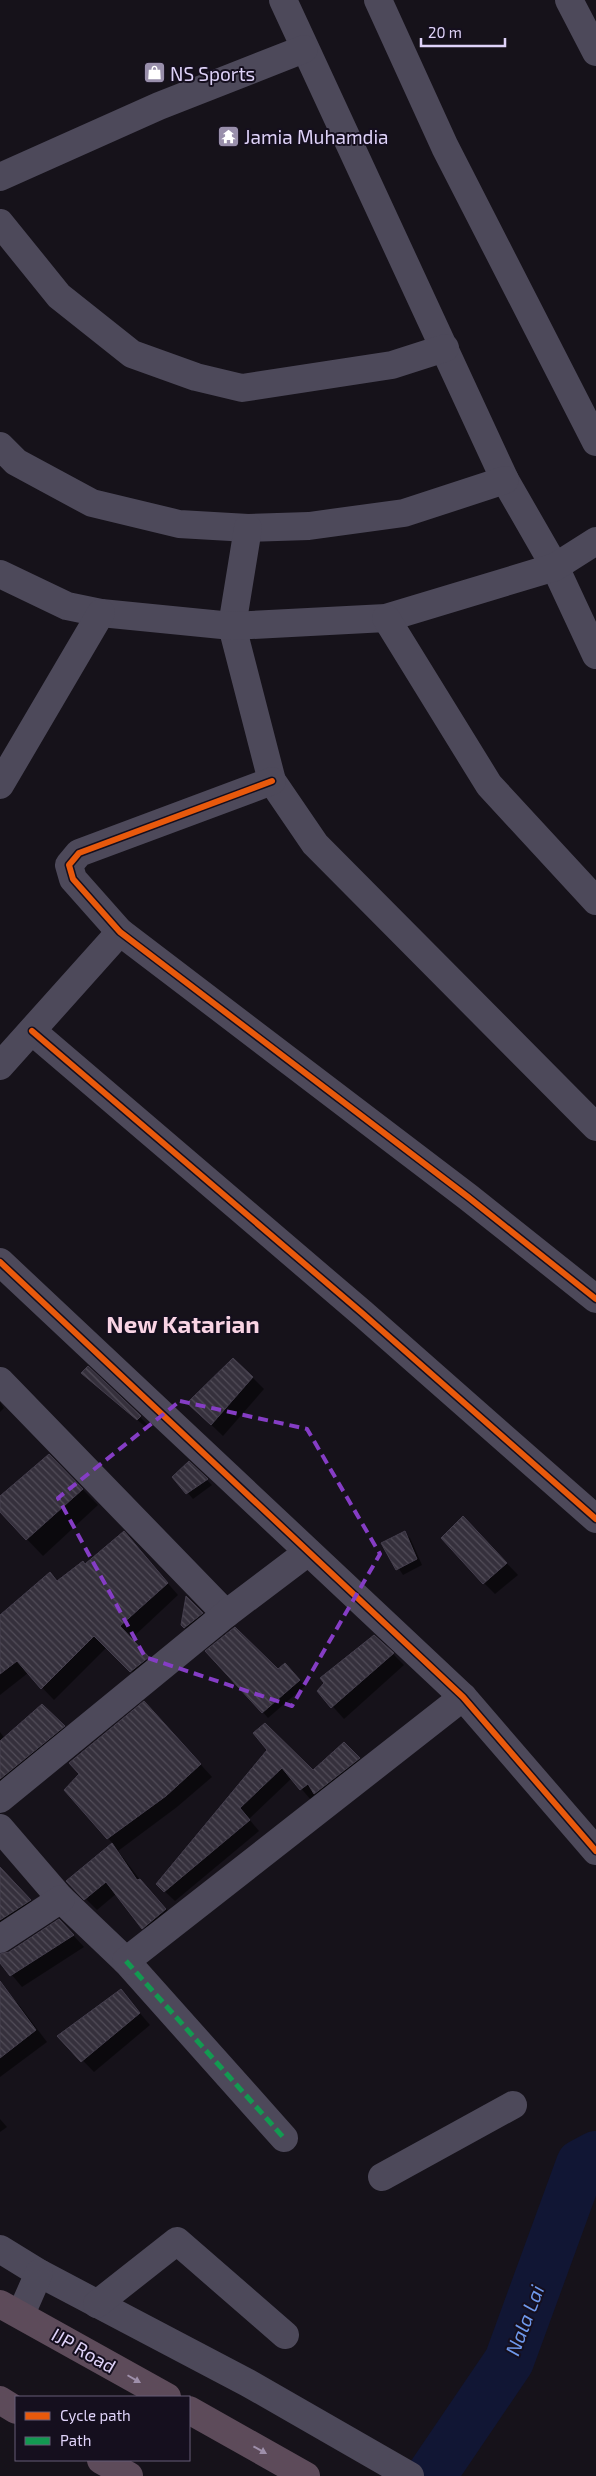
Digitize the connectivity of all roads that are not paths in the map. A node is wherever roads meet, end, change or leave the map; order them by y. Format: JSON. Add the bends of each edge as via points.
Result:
{"nodes":[{"id":1,"x":283,"y":0,"type":"edge"},
{"id":2,"x":378,"y":0,"type":"edge"},
{"id":3,"x":570,"y":0,"type":"edge"},
{"id":4,"x":304,"y":49,"type":"junction"},
{"id":5,"x":596,"y":52,"type":"edge"},
{"id":6,"x":0,"y":177,"type":"edge"},
{"id":7,"x":0,"y":224,"type":"edge"},
{"id":8,"x":445,"y":348,"type":"junction"},
{"id":9,"x":596,"y":442,"type":"edge"},
{"id":10,"x":0,"y":446,"type":"edge"},
{"id":11,"x":505,"y":480,"type":"junction"},
{"id":12,"x":248,"y":528,"type":"junction"},
{"id":13,"x":596,"y":541,"type":"edge"},
{"id":14,"x":555,"y":567,"type":"junction"},
{"id":15,"x":0,"y":574,"type":"edge"},
{"id":16,"x":101,"y":613,"type":"junction"},
{"id":17,"x":386,"y":618,"type":"junction"},
{"id":18,"x":232,"y":626,"type":"junction"},
{"id":19,"x":596,"y":655,"type":"edge"},
{"id":20,"x":272,"y":781,"type":"junction"},
{"id":21,"x":0,"y":785,"type":"edge"},
{"id":22,"x":596,"y":901,"type":"edge"},
{"id":23,"x":120,"y":932,"type":"junction"},
{"id":24,"x":32,"y":1031,"type":"junction"},
{"id":25,"x":0,"y":1066,"type":"edge"},
{"id":26,"x":596,"y":1127,"type":"edge"},
{"id":27,"x":0,"y":1262,"type":"edge"},
{"id":28,"x":596,"y":1299,"type":"edge"},
{"id":29,"x":0,"y":1381,"type":"edge"},
{"id":30,"x":596,"y":1519,"type":"edge"},
{"id":31,"x":308,"y":1552,"type":"junction"},
{"id":32,"x":226,"y":1614,"type":"junction"},
{"id":33,"x":463,"y":1697,"type":"junction"},
{"id":34,"x":0,"y":1799,"type":"edge"},
{"id":35,"x":0,"y":1828,"type":"edge"},
{"id":36,"x":596,"y":1851,"type":"edge"},
{"id":37,"x":61,"y":1899,"type":"junction"},
{"id":38,"x":0,"y":1939,"type":"edge"},
{"id":39,"x":126,"y":1961,"type":"junction"},
{"id":40,"x":513,"y":2105,"type":"dead end"},
{"id":41,"x":284,"y":2138,"type":"dead end"},
{"id":42,"x":382,"y":2177,"type":"dead end"},
{"id":43,"x":0,"y":2249,"type":"edge"},
{"id":44,"x":39,"y":2273,"type":"junction"},
{"id":45,"x":97,"y":2304,"type":"junction"},
{"id":46,"x":10,"y":2309,"type":"edge"},
{"id":47,"x":285,"y":2335,"type":"dead end"},
{"id":48,"x":165,"y":2396,"type":"edge"},
{"id":49,"x":0,"y":2400,"type":"edge"},
{"id":50,"x":15,"y":2409,"type":"edge"},
{"id":51,"x":190,"y":2411,"type":"edge"},
{"id":52,"x":103,"y":2461,"type":"edge"},
{"id":53,"x":128,"y":2476,"type":"edge"},
{"id":54,"x":306,"y":2476,"type":"edge"},
{"id":55,"x":410,"y":2476,"type":"edge"}],
"edges":[{"from":1,"to":4,"type":"street"},
{"from":2,"to":9,"type":"street","via":[[445,147]]},
{"from":3,"to":5,"type":"street"},
{"from":4,"to":6,"type":"street","via":[[159,106]]},
{"from":4,"to":8,"type":"street"},
{"from":7,"to":8,"type":"street","via":[[59,296],[132,354],[196,377],[242,388],[392,365]]},
{"from":8,"to":11,"type":"street"},
{"from":10,"to":12,"type":"street","via":[[16,462],[92,503],[180,524]]},
{"from":11,"to":12,"type":"street","via":[[404,513],[309,526]]},
{"from":11,"to":14,"type":"street"},
{"from":12,"to":18,"type":"street"},
{"from":13,"to":14,"type":"street"},
{"from":14,"to":17,"type":"street"},
{"from":14,"to":19,"type":"street"},
{"from":15,"to":16,"type":"street","via":[[67,606]]},
{"from":16,"to":18,"type":"street"},
{"from":16,"to":21,"type":"street"},
{"from":17,"to":18,"type":"street"},
{"from":17,"to":22,"type":"street","via":[[489,785]]},
{"from":18,"to":20,"type":"street"},
{"from":20,"to":23,"type":"street","via":[[79,853],[69,865],[73,879]]},
{"from":20,"to":26,"type":"street","via":[[315,844]]},
{"from":23,"to":24,"type":"street"},
{"from":23,"to":28,"type":"street","via":[[468,1197]]},
{"from":24,"to":25,"type":"street"},
{"from":24,"to":30,"type":"street","via":[[362,1313]]},
{"from":27,"to":31,"type":"street"},
{"from":29,"to":32,"type":"street"},
{"from":31,"to":32,"type":"street"},
{"from":31,"to":33,"type":"street"},
{"from":32,"to":34,"type":"street"},
{"from":33,"to":36,"type":"street"},
{"from":33,"to":39,"type":"street"},
{"from":35,"to":37,"type":"street"},
{"from":37,"to":38,"type":"street"},
{"from":37,"to":39,"type":"street"},
{"from":39,"to":41,"type":"street"},
{"from":40,"to":42,"type":"street"},
{"from":43,"to":44,"type":"street"},
{"from":44,"to":45,"type":"street"},
{"from":44,"to":46,"type":"street"},
{"from":45,"to":47,"type":"street","via":[[177,2241]]},
{"from":45,"to":55,"type":"street","via":[[248,2383]]},
{"from":46,"to":48,"type":"highway","name":"IJP Road","one_way":true},
{"from":49,"to":50,"type":"highway"},
{"from":51,"to":54,"type":"highway","one_way":true},
{"from":52,"to":53,"type":"highway"}]}
